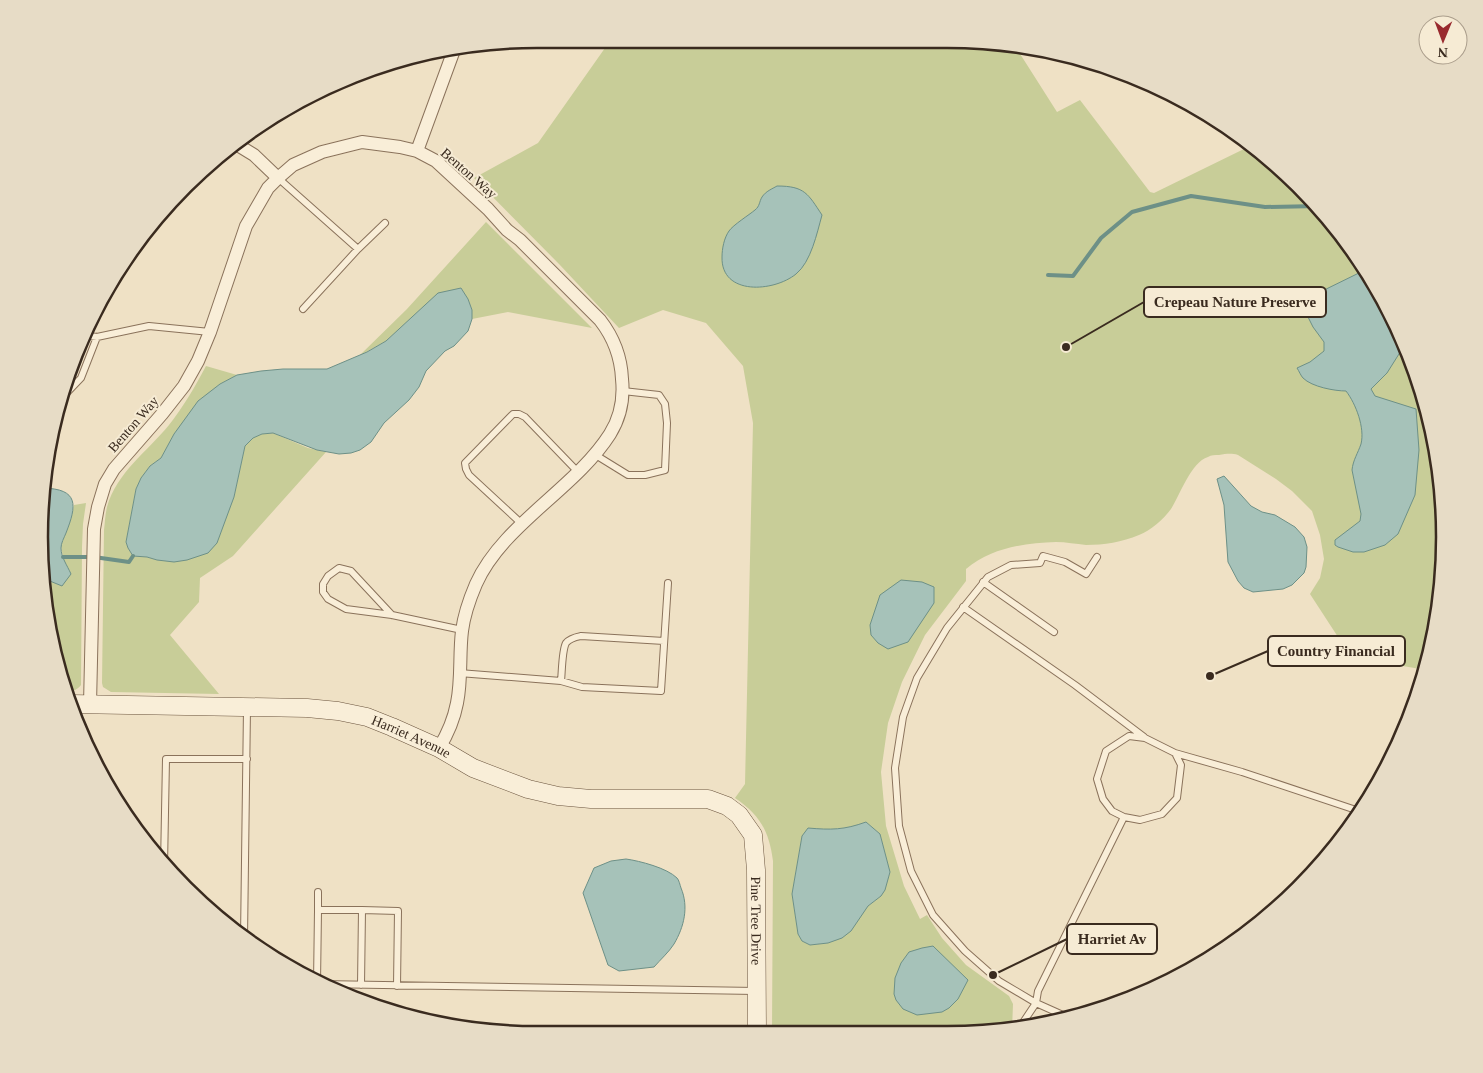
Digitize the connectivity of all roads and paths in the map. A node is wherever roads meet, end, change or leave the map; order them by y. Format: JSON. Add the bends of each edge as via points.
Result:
{"nodes":[{"id":1,"x":452,"y":55,"type":"edge"},
{"id":2,"x":241,"y":147,"type":"edge"},
{"id":3,"x":417,"y":151,"type":"junction"},
{"id":4,"x":278,"y":178,"type":"junction"},
{"id":5,"x":385,"y":223,"type":"dead end"},
{"id":6,"x":358,"y":249,"type":"junction"},
{"id":7,"x":303,"y":309,"type":"dead end"},
{"id":8,"x":210,"y":332,"type":"junction"},
{"id":9,"x":91,"y":336,"type":"edge"},
{"id":10,"x":97,"y":337,"type":"junction"},
{"id":11,"x":70,"y":390,"type":"edge"},
{"id":12,"x":622,"y":391,"type":"junction"},
{"id":13,"x":594,"y":454,"type":"junction"},
{"id":14,"x":578,"y":472,"type":"junction"},
{"id":15,"x":522,"y":524,"type":"junction"},
{"id":16,"x":1097,"y":557,"type":"dead end"},
{"id":17,"x":984,"y":582,"type":"junction"},
{"id":18,"x":668,"y":583,"type":"dead end"},
{"id":19,"x":963,"y":607,"type":"junction"},
{"id":20,"x":392,"y":615,"type":"junction"},
{"id":21,"x":462,"y":630,"type":"junction"},
{"id":22,"x":1054,"y":632,"type":"dead end"},
{"id":23,"x":664,"y":641,"type":"junction"},
{"id":24,"x":460,"y":673,"type":"junction"},
{"id":25,"x":561,"y":681,"type":"junction"},
{"id":26,"x":77,"y":704,"type":"edge"},
{"id":27,"x":90,"y":704,"type":"junction"},
{"id":28,"x":247,"y":707,"type":"junction"},
{"id":29,"x":1145,"y":738,"type":"junction"},
{"id":30,"x":439,"y":748,"type":"junction"},
{"id":31,"x":1175,"y":753,"type":"junction"},
{"id":32,"x":247,"y":759,"type":"junction"},
{"id":33,"x":1352,"y":809,"type":"edge"},
{"id":34,"x":739,"y":816,"type":"joint"},
{"id":35,"x":1124,"y":817,"type":"junction"},
{"id":36,"x":164,"y":853,"type":"edge"},
{"id":37,"x":318,"y":892,"type":"dead end"},
{"id":38,"x":318,"y":910,"type":"junction"},
{"id":39,"x":362,"y":910,"type":"junction"},
{"id":40,"x":244,"y":928,"type":"edge"},
{"id":41,"x":317,"y":973,"type":"edge"},
{"id":42,"x":341,"y":985,"type":"edge"},
{"id":43,"x":361,"y":985,"type":"junction"},
{"id":44,"x":397,"y":986,"type":"junction"},
{"id":45,"x":757,"y":991,"type":"junction"},
{"id":46,"x":1036,"y":1002,"type":"junction"},
{"id":47,"x":1058,"y":1012,"type":"edge"},
{"id":48,"x":1025,"y":1019,"type":"edge"},
{"id":49,"x":757,"y":1026,"type":"edge"}],
"edges":[{"from":1,"to":3,"type":"street"},
{"from":2,"to":4,"type":"street"},
{"from":3,"to":4,"type":"street","name":"Benton Way","via":[[362,142],[322,152],[293,165]]},
{"from":3,"to":12,"type":"street","name":"Benton Way","via":[[443,167],[600,320],[610,333],[622,366]]},
{"from":4,"to":6,"type":"lane"},
{"from":4,"to":8,"type":"street","name":"Benton Way","via":[[268,188],[246,226]]},
{"from":5,"to":6,"type":"lane"},
{"from":6,"to":7,"type":"lane"},
{"from":8,"to":10,"type":"lane","via":[[150,326]]},
{"from":8,"to":27,"type":"street","name":"Benton Way","via":[[184,386],[114,468],[105,484],[94,529]]},
{"from":9,"to":10,"type":"lane"},
{"from":10,"to":11,"type":"lane","via":[[81,378]]},
{"from":12,"to":13,"type":"street","name":"Benton Way","via":[[622,401],[610,434]]},
{"from":12,"to":13,"type":"lane","via":[[659,395],[665,404],[665,470],[628,475]]},
{"from":13,"to":14,"type":"street","name":"Benton Way"},
{"from":14,"to":15,"type":"street","name":"Benton Way"},
{"from":14,"to":15,"type":"lane","via":[[525,417],[513,414],[465,463],[469,475]]},
{"from":15,"to":21,"type":"street","name":"Benton Way","via":[[477,582]]},
{"from":16,"to":17,"type":"lane","via":[[1086,574],[1065,562],[1043,556],[1040,563],[1011,565]]},
{"from":17,"to":19,"type":"lane"},
{"from":17,"to":22,"type":"lane"},
{"from":18,"to":23,"type":"lane"},
{"from":19,"to":29,"type":"lane","via":[[1076,685]]},
{"from":19,"to":46,"type":"lane","via":[[917,678],[903,717],[895,768],[899,826],[911,872],[933,915],[965,951],[999,981]]},
{"from":20,"to":20,"type":"lane","via":[[346,608],[328,599],[323,592],[323,584],[339,568],[351,570]]},
{"from":20,"to":21,"type":"lane"},
{"from":21,"to":24,"type":"street","name":"Benton Way"},
{"from":23,"to":25,"type":"lane","via":[[581,636],[571,639],[564,648]]},
{"from":23,"to":25,"type":"lane","via":[[661,691],[582,687]]},
{"from":24,"to":25,"type":"lane"},
{"from":24,"to":30,"type":"street","name":"Benton Way","via":[[452,722]]},
{"from":26,"to":27,"type":"street","name":"Harriet Avenue"},
{"from":27,"to":28,"type":"street","name":"Harriet Avenue"},
{"from":28,"to":30,"type":"street","name":"Harriet Avenue","via":[[338,711],[392,727]]},
{"from":28,"to":32,"type":"lane"},
{"from":29,"to":31,"type":"lane"},
{"from":29,"to":35,"type":"lane","via":[[1129,736],[1106,751],[1096,779],[1102,799]]},
{"from":30,"to":34,"type":"street","name":"Harriet Avenue","via":[[473,768],[528,790],[591,799],[708,799],[727,806]]},
{"from":31,"to":33,"type":"lane"},
{"from":31,"to":35,"type":"lane","via":[[1181,765],[1177,798],[1162,814],[1140,820]]},
{"from":32,"to":36,"type":"lane","via":[[166,759]]},
{"from":32,"to":40,"type":"lane"},
{"from":34,"to":45,"type":"street","name":"Pine Tree Drive","via":[[753,835],[756,861]]},
{"from":35,"to":46,"type":"lane","via":[[1038,991]]},
{"from":37,"to":38,"type":"lane"},
{"from":38,"to":39,"type":"lane"},
{"from":38,"to":41,"type":"lane"},
{"from":39,"to":43,"type":"lane"},
{"from":39,"to":44,"type":"lane","via":[[398,911]]},
{"from":42,"to":43,"type":"lane"},
{"from":43,"to":44,"type":"lane"},
{"from":44,"to":45,"type":"lane"},
{"from":45,"to":49,"type":"street","name":"Pine Tree Drive"},
{"from":46,"to":47,"type":"lane"},
{"from":46,"to":48,"type":"lane"}]}
